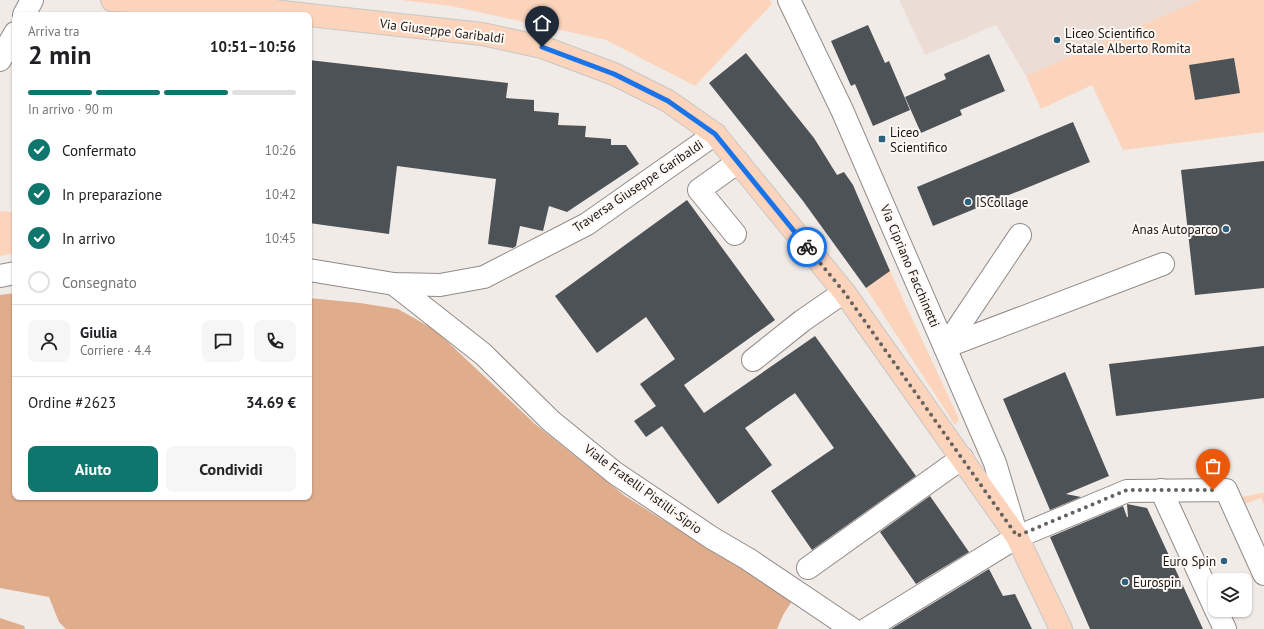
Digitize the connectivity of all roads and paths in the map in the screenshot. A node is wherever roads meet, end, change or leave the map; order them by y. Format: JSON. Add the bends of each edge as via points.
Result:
{"nodes":[{"id":1,"x":32,"y":0,"type":"edge"},
{"id":2,"x":112,"y":0,"type":"edge"},
{"id":3,"x":789,"y":0,"type":"edge"},
{"id":4,"x":26,"y":12,"type":"edge"},
{"id":5,"x":283,"y":12,"type":"edge"},
{"id":6,"x":312,"y":15,"type":"edge"},
{"id":7,"x":12,"y":38,"type":"edge"},
{"id":8,"x":0,"y":60,"type":"edge"},
{"id":9,"x":715,"y":134,"type":"junction"},
{"id":10,"x":738,"y":162,"type":"junction"},
{"id":11,"x":735,"y":234,"type":"dead end"},
{"id":12,"x":1020,"y":235,"type":"dead end"},
{"id":13,"x":1163,"y":264,"type":"dead end"},
{"id":14,"x":312,"y":270,"type":"edge"},
{"id":15,"x":12,"y":274,"type":"edge"},
{"id":16,"x":0,"y":276,"type":"edge"},
{"id":17,"x":394,"y":284,"type":"junction"},
{"id":18,"x":844,"y":292,"type":"junction"},
{"id":19,"x":945,"y":347,"type":"junction"},
{"id":20,"x":752,"y":360,"type":"dead end"},
{"id":21,"x":962,"y":458,"type":"junction"},
{"id":22,"x":1161,"y":490,"type":"junction"},
{"id":23,"x":1017,"y":536,"type":"junction"},
{"id":24,"x":808,"y":568,"type":"dead end"},
{"id":25,"x":1264,"y":574,"type":"edge"},
{"id":26,"x":1208,"y":592,"type":"edge"},
{"id":27,"x":1220,"y":617,"type":"edge"},
{"id":28,"x":852,"y":629,"type":"edge"},
{"id":29,"x":867,"y":629,"type":"edge"},
{"id":30,"x":1061,"y":629,"type":"edge"},
{"id":31,"x":1225,"y":629,"type":"edge"}],
"edges":[{"from":1,"to":4,"type":"street"},
{"from":2,"to":5,"type":"main road","name":"Via Giuseppe Garibaldi"},
{"from":3,"to":19,"type":"street","name":"Via Cipriano Facchinetti","via":[[842,110]]},
{"from":6,"to":9,"type":"main road","name":"Via Giuseppe Garibaldi","via":[[482,34],[542,47],[614,74],[668,101]]},
{"from":7,"to":8,"type":"street"},
{"from":9,"to":10,"type":"main road","name":"Via Giuseppe Garibaldi"},
{"from":9,"to":17,"type":"street","name":"Traversa Giuseppe Garibaldi","via":[[587,224],[484,277],[440,286]]},
{"from":10,"to":11,"type":"street","via":[[699,190]]},
{"from":10,"to":18,"type":"main road","name":"Via Giuseppe Garibaldi"},
{"from":12,"to":19,"type":"street"},
{"from":13,"to":19,"type":"street"},
{"from":14,"to":17,"type":"street","name":"Traversa Giuseppe Garibaldi"},
{"from":15,"to":16,"type":"street"},
{"from":17,"to":28,"type":"street","name":"Viale Fratelli Pistilli-Sipio","via":[[483,354],[551,420],[615,472]]},
{"from":18,"to":20,"type":"street"},
{"from":18,"to":21,"type":"main road","name":"Via Giuseppe Garibaldi"},
{"from":19,"to":23,"type":"street","name":"Via Cipriano Facchinetti","via":[[996,463]]},
{"from":21,"to":23,"type":"main road","name":"Via Giuseppe Garibaldi"},
{"from":21,"to":24,"type":"street"},
{"from":22,"to":23,"type":"street","via":[[1127,490]]},
{"from":22,"to":25,"type":"street","via":[[1226,490]]},
{"from":22,"to":26,"type":"street"},
{"from":23,"to":29,"type":"street"},
{"from":23,"to":30,"type":"main road","name":"Via Giuseppe Garibaldi"},
{"from":27,"to":31,"type":"street"}]}
